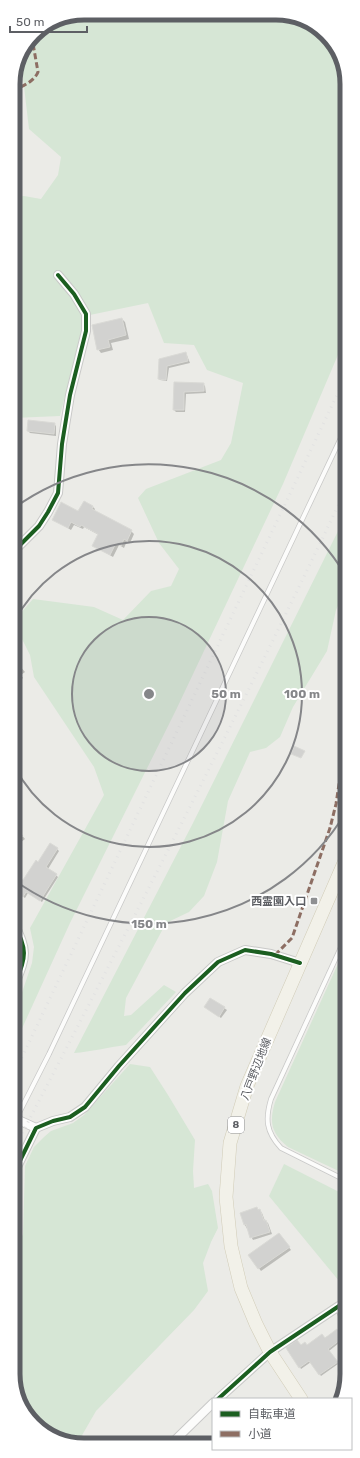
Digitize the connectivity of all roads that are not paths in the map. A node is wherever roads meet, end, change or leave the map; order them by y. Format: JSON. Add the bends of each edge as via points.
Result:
{"nodes":[{"id":1,"x":58,"y":275,"type":"dead end"},
{"id":2,"x":340,"y":440,"type":"edge"},
{"id":3,"x":20,"y":545,"type":"edge"},
{"id":4,"x":340,"y":872,"type":"edge"},
{"id":5,"x":20,"y":934,"type":"edge"},
{"id":6,"x":340,"y":949,"type":"edge"},
{"id":7,"x":300,"y":962,"type":"junction"},
{"id":8,"x":20,"y":972,"type":"edge"},
{"id":9,"x":20,"y":1108,"type":"edge"},
{"id":10,"x":20,"y":1120,"type":"edge"},
{"id":11,"x":36,"y":1128,"type":"junction"},
{"id":12,"x":20,"y":1161,"type":"edge"},
{"id":13,"x":340,"y":1178,"type":"edge"},
{"id":14,"x":340,"y":1308,"type":"edge"},
{"id":15,"x":270,"y":1352,"type":"junction"},
{"id":16,"x":219,"y":1398,"type":"edge"},
{"id":17,"x":300,"y":1398,"type":"edge"},
{"id":18,"x":212,"y":1404,"type":"edge"},
{"id":19,"x":177,"y":1438,"type":"edge"}],
"edges":[{"from":1,"to":3,"type":"street","via":[[86,314],[86,331],[70,395],[58,493],[40,526]]},
{"from":2,"to":9,"type":"lane","via":[[56,1040]]},
{"from":4,"to":7,"type":"main road","name":"八戸野辺地線","number":"8"},
{"from":5,"to":8,"type":"street","via":[[25,947]]},
{"from":6,"to":13,"type":"lane","via":[[271,1099],[268,1111],[270,1132],[281,1148]]},
{"from":7,"to":11,"type":"street","via":[[245,950],[218,962],[185,993],[85,1107],[70,1117]]},
{"from":7,"to":15,"type":"main road","name":"八戸野辺地線","number":"8","via":[[247,1086],[230,1143],[226,1197],[231,1246],[241,1288]]},
{"from":10,"to":11,"type":"street"},
{"from":11,"to":12,"type":"street"},
{"from":14,"to":15,"type":"street","via":[[339,1306]]},
{"from":15,"to":16,"type":"street"},
{"from":15,"to":17,"type":"main road","name":"八戸野辺地線","number":"8"},
{"from":18,"to":19,"type":"street"}]}
